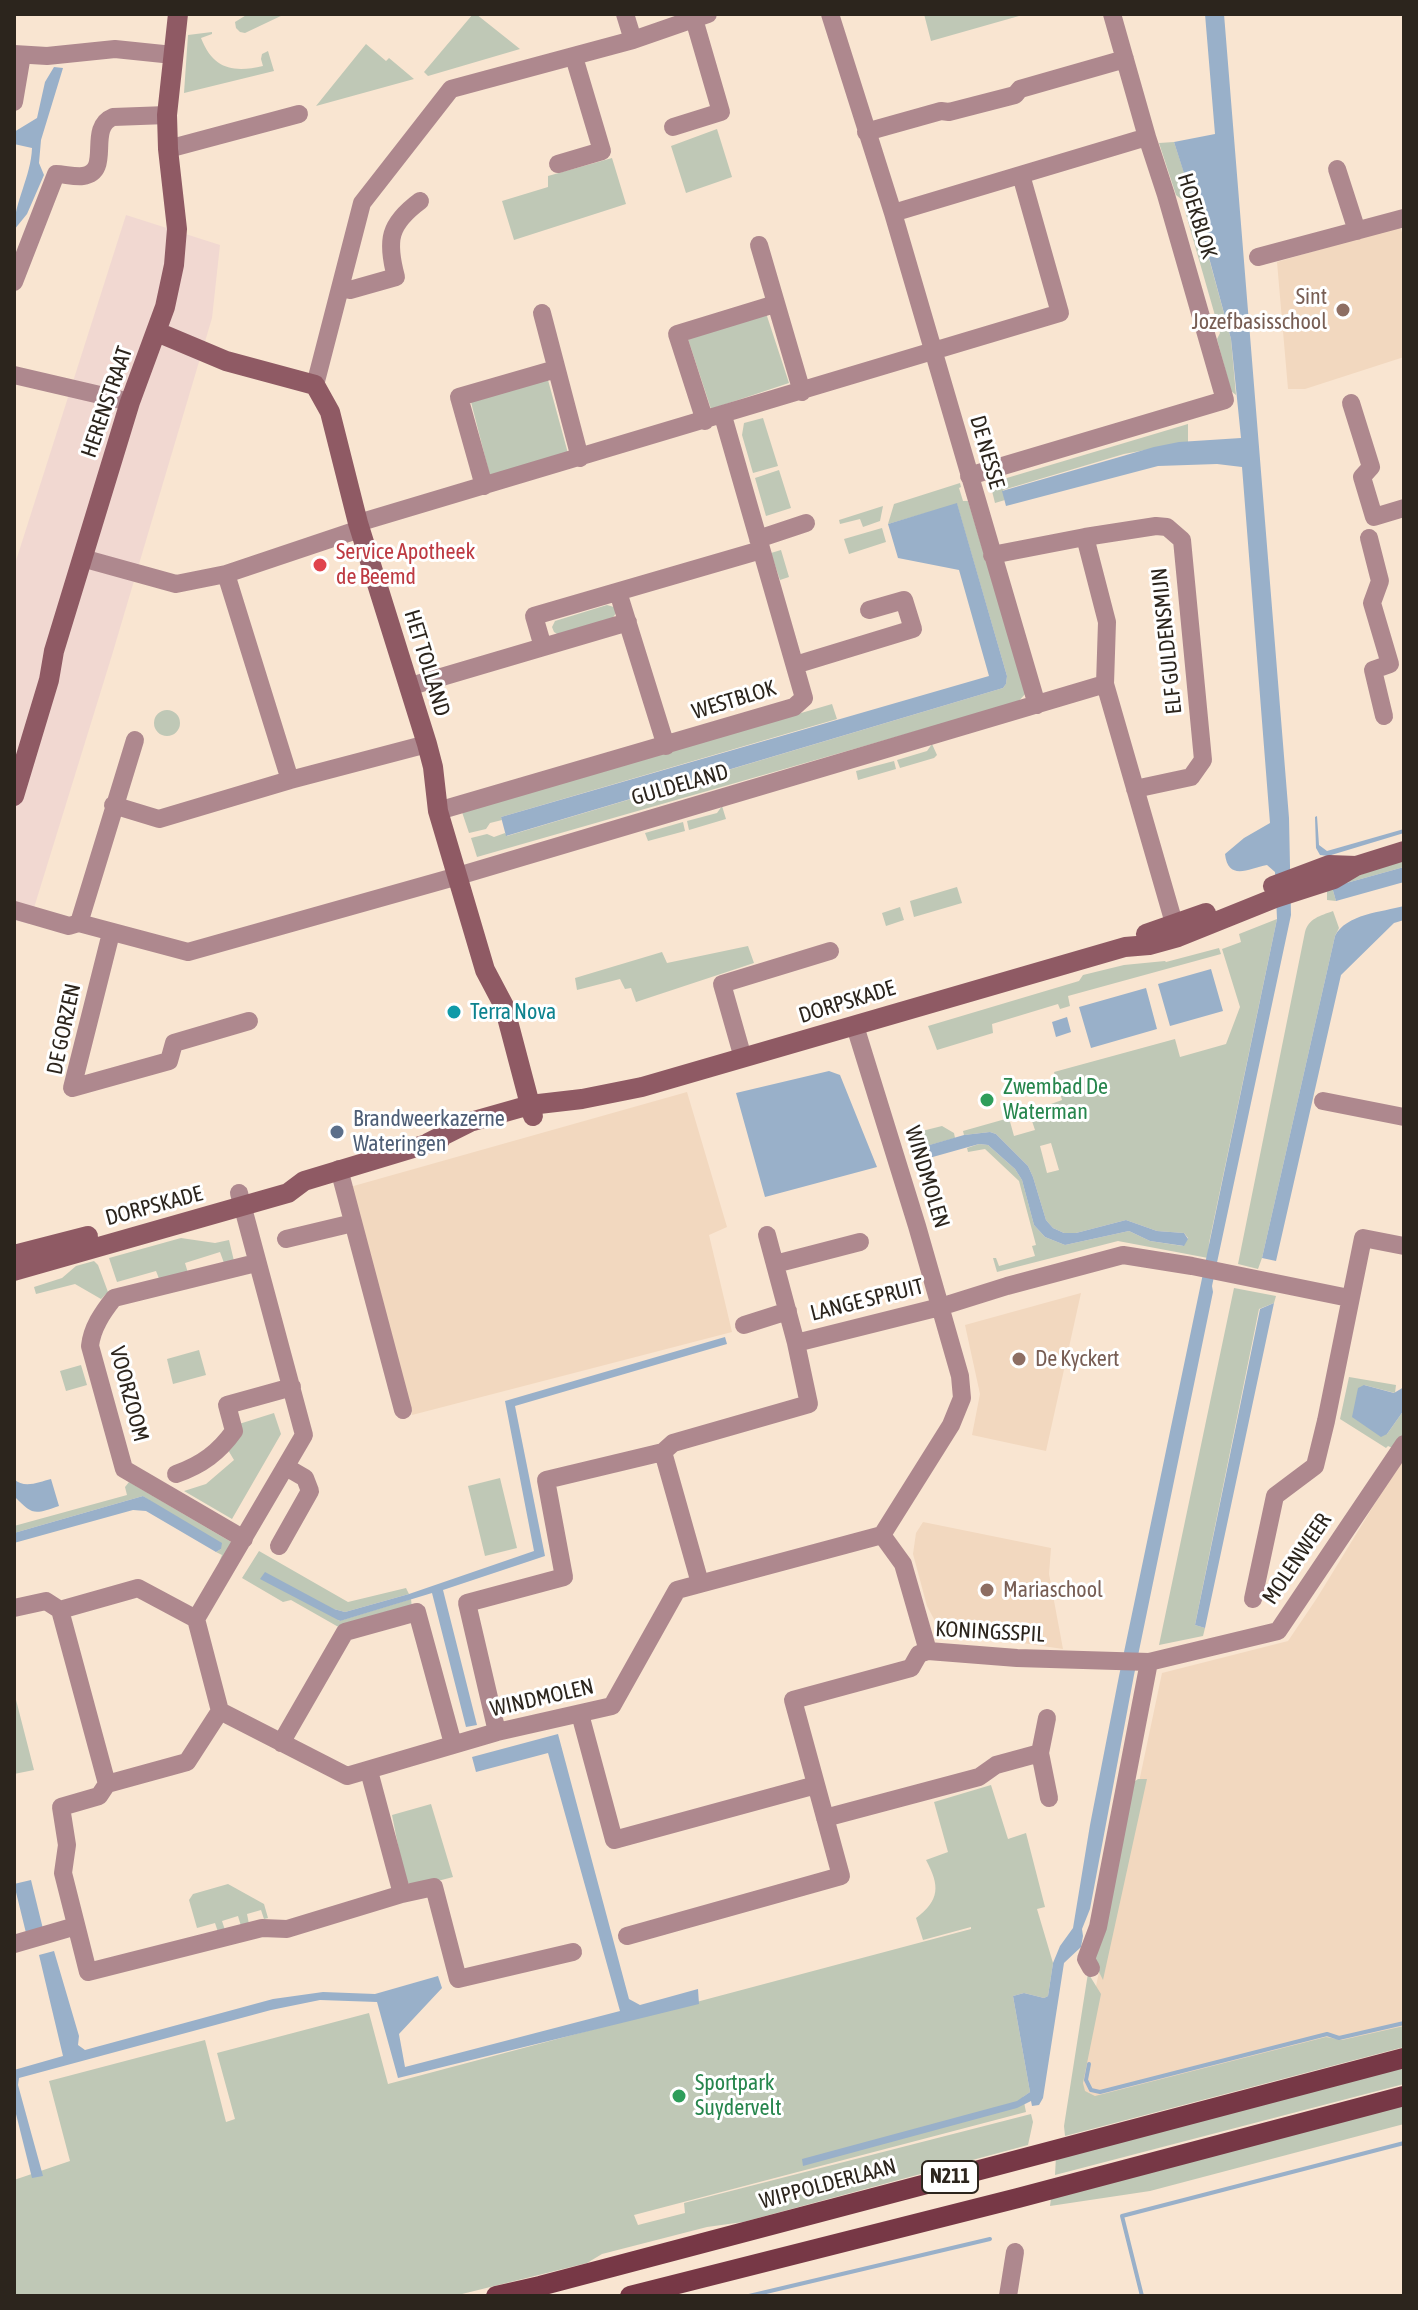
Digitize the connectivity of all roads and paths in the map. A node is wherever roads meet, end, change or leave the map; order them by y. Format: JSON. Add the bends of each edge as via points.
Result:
{"nodes":[{"id":1,"x":178,"y":14,"type":"edge"},
{"id":2,"x":625,"y":14,"type":"edge"},
{"id":3,"x":830,"y":14,"type":"edge"},
{"id":4,"x":1112,"y":14,"type":"edge"},
{"id":5,"x":701,"y":16,"type":"edge"},
{"id":6,"x":633,"y":40,"type":"junction"},
{"id":7,"x":18,"y":55,"type":"edge"},
{"id":8,"x":173,"y":55,"type":"junction"},
{"id":9,"x":574,"y":57,"type":"junction"},
{"id":10,"x":1125,"y":59,"type":"junction"},
{"id":11,"x":14,"y":102,"type":"edge"},
{"id":12,"x":299,"y":114,"type":"dead end"},
{"id":13,"x":167,"y":115,"type":"junction"},
{"id":14,"x":673,"y":127,"type":"dead end"},
{"id":15,"x":866,"y":132,"type":"junction"},
{"id":16,"x":1147,"y":137,"type":"junction"},
{"id":17,"x":168,"y":149,"type":"junction"},
{"id":18,"x":558,"y":164,"type":"dead end"},
{"id":19,"x":1337,"y":169,"type":"dead end"},
{"id":20,"x":1021,"y":175,"type":"junction"},
{"id":21,"x":420,"y":201,"type":"dead end"},
{"id":22,"x":893,"y":213,"type":"junction"},
{"id":23,"x":1404,"y":218,"type":"edge"},
{"id":24,"x":1357,"y":231,"type":"junction"},
{"id":25,"x":759,"y":245,"type":"dead end"},
{"id":26,"x":1258,"y":257,"type":"dead end"},
{"id":27,"x":14,"y":282,"type":"edge"},
{"id":28,"x":340,"y":288,"type":"junction"},
{"id":29,"x":775,"y":304,"type":"junction"},
{"id":30,"x":542,"y":313,"type":"dead end"},
{"id":31,"x":157,"y":332,"type":"junction"},
{"id":32,"x":933,"y":352,"type":"junction"},
{"id":33,"x":556,"y":369,"type":"junction"},
{"id":34,"x":16,"y":380,"type":"edge"},
{"id":35,"x":315,"y":385,"type":"junction"},
{"id":36,"x":802,"y":392,"type":"junction"},
{"id":37,"x":130,"y":402,"type":"junction"},
{"id":38,"x":1351,"y":403,"type":"dead end"},
{"id":39,"x":714,"y":419,"type":"junction"},
{"id":40,"x":580,"y":458,"type":"junction"},
{"id":41,"x":969,"y":476,"type":"junction"},
{"id":42,"x":484,"y":486,"type":"junction"},
{"id":43,"x":1404,"y":508,"type":"edge"},
{"id":44,"x":806,"y":523,"type":"dead end"},
{"id":45,"x":359,"y":526,"type":"junction"},
{"id":46,"x":1085,"y":537,"type":"junction"},
{"id":47,"x":1369,"y":538,"type":"dead end"},
{"id":48,"x":760,"y":545,"type":"junction"},
{"id":49,"x":992,"y":555,"type":"junction"},
{"id":50,"x":82,"y":558,"type":"junction"},
{"id":51,"x":226,"y":574,"type":"junction"},
{"id":52,"x":618,"y":592,"type":"junction"},
{"id":53,"x":869,"y":610,"type":"dead end"},
{"id":54,"x":628,"y":622,"type":"junction"},
{"id":55,"x":543,"y":647,"type":"junction"},
{"id":56,"x":1397,"y":662,"type":"edge"},
{"id":57,"x":795,"y":665,"type":"junction"},
{"id":58,"x":1105,"y":684,"type":"junction"},
{"id":59,"x":411,"y":686,"type":"junction"},
{"id":60,"x":1037,"y":705,"type":"junction"},
{"id":61,"x":1384,"y":716,"type":"dead end"},
{"id":62,"x":135,"y":740,"type":"dead end"},
{"id":63,"x":427,"y":744,"type":"junction"},
{"id":64,"x":666,"y":746,"type":"junction"},
{"id":65,"x":20,"y":754,"type":"edge"},
{"id":66,"x":290,"y":780,"type":"junction"},
{"id":67,"x":1135,"y":789,"type":"junction"},
{"id":68,"x":14,"y":796,"type":"edge"},
{"id":69,"x":113,"y":805,"type":"junction"},
{"id":70,"x":438,"y":811,"type":"junction"},
{"id":71,"x":1404,"y":851,"type":"edge"},
{"id":72,"x":458,"y":876,"type":"junction"},
{"id":73,"x":14,"y":910,"type":"edge"},
{"id":74,"x":79,"y":923,"type":"junction"},
{"id":75,"x":1176,"y":930,"type":"junction"},
{"id":76,"x":111,"y":933,"type":"junction"},
{"id":77,"x":830,"y":951,"type":"dead end"},
{"id":78,"x":249,"y":1021,"type":"dead end"},
{"id":79,"x":855,"y":1026,"type":"junction"},
{"id":80,"x":743,"y":1058,"type":"junction"},
{"id":81,"x":1323,"y":1101,"type":"dead end"},
{"id":82,"x":532,"y":1111,"type":"junction"},
{"id":83,"x":1404,"y":1117,"type":"edge"},
{"id":84,"x":339,"y":1169,"type":"junction"},
{"id":85,"x":240,"y":1200,"type":"junction"},
{"id":86,"x":353,"y":1223,"type":"junction"},
{"id":87,"x":767,"y":1235,"type":"dead end"},
{"id":88,"x":286,"y":1239,"type":"dead end"},
{"id":89,"x":860,"y":1242,"type":"dead end"},
{"id":90,"x":1404,"y":1246,"type":"edge"},
{"id":91,"x":14,"y":1255,"type":"edge"},
{"id":92,"x":256,"y":1263,"type":"junction"},
{"id":93,"x":775,"y":1264,"type":"junction"},
{"id":94,"x":14,"y":1271,"type":"edge"},
{"id":95,"x":1349,"y":1298,"type":"junction"},
{"id":96,"x":940,"y":1307,"type":"junction"},
{"id":97,"x":788,"y":1311,"type":"junction"},
{"id":98,"x":744,"y":1325,"type":"dead end"},
{"id":99,"x":796,"y":1343,"type":"junction"},
{"id":100,"x":292,"y":1387,"type":"junction"},
{"id":101,"x":403,"y":1410,"type":"dead end"},
{"id":102,"x":1404,"y":1444,"type":"edge"},
{"id":103,"x":663,"y":1452,"type":"junction"},
{"id":104,"x":1398,"y":1466,"type":"edge"},
{"id":105,"x":286,"y":1467,"type":"junction"},
{"id":106,"x":176,"y":1474,"type":"dead end"},
{"id":107,"x":882,"y":1535,"type":"junction"},
{"id":108,"x":244,"y":1539,"type":"junction"},
{"id":109,"x":279,"y":1546,"type":"dead end"},
{"id":110,"x":700,"y":1583,"type":"junction"},
{"id":111,"x":1253,"y":1599,"type":"dead end"},
{"id":112,"x":14,"y":1608,"type":"edge"},
{"id":113,"x":60,"y":1610,"type":"junction"},
{"id":114,"x":196,"y":1619,"type":"junction"},
{"id":115,"x":923,"y":1653,"type":"junction"},
{"id":116,"x":1148,"y":1662,"type":"junction"},
{"id":117,"x":220,"y":1711,"type":"junction"},
{"id":118,"x":580,"y":1714,"type":"junction"},
{"id":119,"x":1047,"y":1718,"type":"dead end"},
{"id":120,"x":497,"y":1732,"type":"junction"},
{"id":121,"x":281,"y":1743,"type":"junction"},
{"id":122,"x":453,"y":1744,"type":"junction"},
{"id":123,"x":1040,"y":1753,"type":"junction"},
{"id":124,"x":369,"y":1771,"type":"junction"},
{"id":125,"x":107,"y":1784,"type":"junction"},
{"id":126,"x":816,"y":1785,"type":"junction"},
{"id":127,"x":1049,"y":1798,"type":"dead end"},
{"id":128,"x":825,"y":1818,"type":"junction"},
{"id":129,"x":402,"y":1894,"type":"junction"},
{"id":130,"x":76,"y":1926,"type":"junction"},
{"id":131,"x":627,"y":1936,"type":"dead end"},
{"id":132,"x":14,"y":1944,"type":"edge"},
{"id":133,"x":573,"y":1952,"type":"dead end"},
{"id":134,"x":1091,"y":1968,"type":"dead end"},
{"id":135,"x":1404,"y":2058,"type":"edge"},
{"id":136,"x":1404,"y":2096,"type":"edge"},
{"id":137,"x":1015,"y":2252,"type":"dead end"},
{"id":138,"x":496,"y":2296,"type":"edge"},
{"id":139,"x":630,"y":2296,"type":"edge"},
{"id":140,"x":1008,"y":2296,"type":"edge"}],
"edges":[{"from":1,"to":8,"type":"street","name":"HERENSTRAAT"},
{"from":2,"to":6,"type":"street"},
{"from":3,"to":15,"type":"street","name":"DE NESSE"},
{"from":4,"to":10,"type":"street"},
{"from":5,"to":6,"type":"street"},
{"from":5,"to":14,"type":"street","via":[[721,112]]},
{"from":6,"to":9,"type":"street"},
{"from":7,"to":8,"type":"street","via":[[115,49]]},
{"from":7,"to":11,"type":"street"},
{"from":8,"to":13,"type":"street","name":"HERENSTRAAT"},
{"from":9,"to":18,"type":"street","via":[[602,151]]},
{"from":9,"to":28,"type":"street","via":[[451,89],[362,203]]},
{"from":10,"to":15,"type":"street","via":[[1020,89],[1015,95]]},
{"from":10,"to":16,"type":"street"},
{"from":12,"to":17,"type":"street"},
{"from":13,"to":17,"type":"street","name":"HERENSTRAAT"},
{"from":13,"to":27,"type":"street","via":[[106,120],[94,170],[81,176],[56,174]]},
{"from":15,"to":22,"type":"street","name":"DE NESSE"},
{"from":16,"to":20,"type":"street"},
{"from":16,"to":41,"type":"street","name":"HOEKBLOK","via":[[1225,400]]},
{"from":17,"to":31,"type":"street","name":"HERENSTRAAT","via":[[176,246]]},
{"from":19,"to":24,"type":"street"},
{"from":20,"to":22,"type":"street"},
{"from":20,"to":32,"type":"street","via":[[1060,313]]},
{"from":21,"to":28,"type":"street","via":[[403,214],[391,235],[396,277]]},
{"from":22,"to":32,"type":"street","name":"DE NESSE"},
{"from":23,"to":24,"type":"street"},
{"from":24,"to":26,"type":"street"},
{"from":25,"to":29,"type":"street"},
{"from":28,"to":35,"type":"street"},
{"from":29,"to":36,"type":"street"},
{"from":29,"to":39,"type":"street","name":"WESTBLOK","via":[[677,334]]},
{"from":30,"to":33,"type":"street"},
{"from":31,"to":35,"type":"street","via":[[226,361]]},
{"from":31,"to":37,"type":"street","name":"HERENSTRAAT"},
{"from":32,"to":36,"type":"street"},
{"from":32,"to":41,"type":"street","name":"DE NESSE"},
{"from":33,"to":40,"type":"street"},
{"from":33,"to":42,"type":"street","via":[[459,397]]},
{"from":34,"to":37,"type":"street"},
{"from":35,"to":45,"type":"street","name":"HET TOLLAND","via":[[330,412]]},
{"from":36,"to":39,"type":"street"},
{"from":37,"to":50,"type":"street","name":"HERENSTRAAT"},
{"from":38,"to":43,"type":"street","via":[[1371,467],[1362,477],[1374,517]]},
{"from":39,"to":40,"type":"street"},
{"from":39,"to":48,"type":"street","name":"WESTBLOK"},
{"from":40,"to":42,"type":"street"},
{"from":41,"to":49,"type":"street","name":"DE NESSE"},
{"from":42,"to":45,"type":"street"},
{"from":44,"to":48,"type":"street"},
{"from":45,"to":51,"type":"street"},
{"from":45,"to":59,"type":"street","name":"HET TOLLAND"},
{"from":46,"to":49,"type":"street","name":"ELF GULDENSMIJN"},
{"from":46,"to":58,"type":"street","via":[[1107,622]]},
{"from":46,"to":67,"type":"street","name":"ELF GULDENSMIJN","via":[[1156,526],[1167,527],[1182,540],[1203,760],[1191,777]]},
{"from":47,"to":56,"type":"street","via":[[1380,581],[1372,603]]},
{"from":48,"to":52,"type":"street"},
{"from":48,"to":57,"type":"street","name":"WESTBLOK"},
{"from":49,"to":60,"type":"street","name":"DE NESSE"},
{"from":50,"to":51,"type":"street","via":[[176,584]]},
{"from":50,"to":65,"type":"street","name":"HERENSTRAAT","via":[[49,680]]},
{"from":51,"to":66,"type":"street"},
{"from":52,"to":54,"type":"street"},
{"from":52,"to":55,"type":"street","via":[[534,616]]},
{"from":53,"to":57,"type":"street","via":[[904,600],[913,629]]},
{"from":54,"to":55,"type":"street"},
{"from":54,"to":64,"type":"street"},
{"from":55,"to":59,"type":"street"},
{"from":56,"to":61,"type":"street","via":[[1373,670]]},
{"from":57,"to":64,"type":"street","name":"WESTBLOK","via":[[804,698],[794,707]]},
{"from":58,"to":60,"type":"street","name":"GULDELAND"},
{"from":58,"to":67,"type":"street"},
{"from":59,"to":63,"type":"street","name":"HET TOLLAND"},
{"from":60,"to":72,"type":"street","name":"GULDELAND"},
{"from":62,"to":69,"type":"street"},
{"from":63,"to":66,"type":"street"},
{"from":63,"to":70,"type":"street","name":"HET TOLLAND"},
{"from":64,"to":70,"type":"street","name":"WESTBLOK"},
{"from":65,"to":68,"type":"street","name":"HERENSTRAAT"},
{"from":66,"to":69,"type":"street","via":[[159,819]]},
{"from":67,"to":75,"type":"street"},
{"from":69,"to":74,"type":"street"},
{"from":70,"to":72,"type":"street","name":"HET TOLLAND"},
{"from":71,"to":75,"type":"street","name":"DORPSKADE","via":[[1356,866],[1329,865]]},
{"from":72,"to":76,"type":"street","name":"GULDELAND","via":[[188,952]]},
{"from":72,"to":82,"type":"street","name":"HET TOLLAND","via":[[485,970],[504,1006]]},
{"from":73,"to":74,"type":"street","name":"GULDELAND","via":[[69,926]]},
{"from":74,"to":76,"type":"street","name":"GULDELAND"},
{"from":75,"to":79,"type":"street","name":"DORPSKADE","via":[[1145,934],[1125,947]]},
{"from":76,"to":78,"type":"street","name":"DE GORZEN","via":[[72,1088],[169,1061],[174,1043]]},
{"from":77,"to":80,"type":"street","via":[[722,984]]},
{"from":79,"to":80,"type":"street","name":"DORPSKADE"},
{"from":79,"to":96,"type":"street","name":"WINDMOLEN"},
{"from":80,"to":82,"type":"street","name":"DORPSKADE"},
{"from":81,"to":83,"type":"street"},
{"from":82,"to":84,"type":"street","name":"DORPSKADE","via":[[470,1122],[428,1143]]},
{"from":84,"to":85,"type":"street","name":"DORPSKADE","via":[[304,1181],[285,1179]]},
{"from":84,"to":86,"type":"street"},
{"from":85,"to":91,"type":"street","name":"DORPSKADE"},
{"from":85,"to":92,"type":"street"},
{"from":85,"to":94,"type":"street","name":"DORPSKADE"},
{"from":86,"to":88,"type":"street"},
{"from":86,"to":101,"type":"street"},
{"from":87,"to":93,"type":"street"},
{"from":89,"to":93,"type":"street"},
{"from":90,"to":95,"type":"street","via":[[1363,1238]]},
{"from":92,"to":100,"type":"street"},
{"from":92,"to":108,"type":"street","name":"VOORZOOM","via":[[114,1298],[91,1333],[90,1346],[124,1469]]},
{"from":93,"to":97,"type":"street"},
{"from":95,"to":96,"type":"street","name":"LANGE SPRUIT","via":[[1123,1255]]},
{"from":95,"to":111,"type":"street","via":[[1315,1466],[1275,1496]]},
{"from":96,"to":99,"type":"street","name":"LANGE SPRUIT"},
{"from":96,"to":107,"type":"street","name":"WINDMOLEN","via":[[962,1398],[951,1425]]},
{"from":97,"to":98,"type":"street"},
{"from":97,"to":99,"type":"street"},
{"from":99,"to":103,"type":"street","name":"LANGE SPRUIT","via":[[809,1404],[673,1443]]},
{"from":100,"to":105,"type":"street","via":[[304,1435]]},
{"from":100,"to":106,"type":"street","via":[[227,1405],[234,1431],[221,1449]]},
{"from":102,"to":104,"type":"street","name":"MOLENWEER"},
{"from":103,"to":110,"type":"street"},
{"from":103,"to":120,"type":"street","name":"LANGE SPRUIT","via":[[546,1480],[564,1577],[467,1603]]},
{"from":104,"to":116,"type":"street","name":"MOLENWEER","via":[[1278,1631]]},
{"from":105,"to":108,"type":"street"},
{"from":105,"to":109,"type":"street","via":[[305,1478],[310,1491]]},
{"from":107,"to":110,"type":"street","name":"WINDMOLEN"},
{"from":107,"to":115,"type":"street","via":[[903,1564]]},
{"from":108,"to":114,"type":"street"},
{"from":110,"to":118,"type":"street","name":"WINDMOLEN","via":[[677,1590],[612,1706]]},
{"from":112,"to":113,"type":"street","via":[[46,1601]]},
{"from":113,"to":114,"type":"street","via":[[138,1588]]},
{"from":113,"to":125,"type":"street"},
{"from":114,"to":117,"type":"street"},
{"from":115,"to":116,"type":"street","name":"KONINGSSPIL"},
{"from":115,"to":126,"type":"street","name":"KONINGSSPIL","via":[[911,1668],[793,1700]]},
{"from":116,"to":134,"type":"street","via":[[1098,1927],[1086,1959]]},
{"from":117,"to":121,"type":"street","name":"WINDMOLEN"},
{"from":117,"to":125,"type":"street","via":[[187,1762]]},
{"from":118,"to":120,"type":"street","name":"WINDMOLEN"},
{"from":118,"to":126,"type":"street","via":[[614,1840]]},
{"from":119,"to":123,"type":"street"},
{"from":120,"to":122,"type":"street","name":"WINDMOLEN"},
{"from":121,"to":122,"type":"street","via":[[345,1632],[417,1612]]},
{"from":121,"to":124,"type":"street","name":"WINDMOLEN","via":[[347,1776]]},
{"from":122,"to":124,"type":"street","name":"WINDMOLEN"},
{"from":123,"to":127,"type":"street"},
{"from":123,"to":128,"type":"street","via":[[996,1765],[979,1777]]},
{"from":124,"to":129,"type":"street"},
{"from":125,"to":130,"type":"street","via":[[99,1796],[61,1807],[67,1845],[63,1873]]},
{"from":126,"to":128,"type":"street"},
{"from":128,"to":131,"type":"street","via":[[841,1876]]},
{"from":129,"to":130,"type":"street","via":[[287,1929],[262,1928],[88,1972]]},
{"from":129,"to":133,"type":"street","via":[[434,1887],[458,1979]]},
{"from":130,"to":132,"type":"street"},
{"from":135,"to":138,"type":"main road","name":"WIPPOLDERLAAN","number":"N211"},
{"from":136,"to":139,"type":"main road","number":"N211"},
{"from":137,"to":140,"type":"street"}]}
